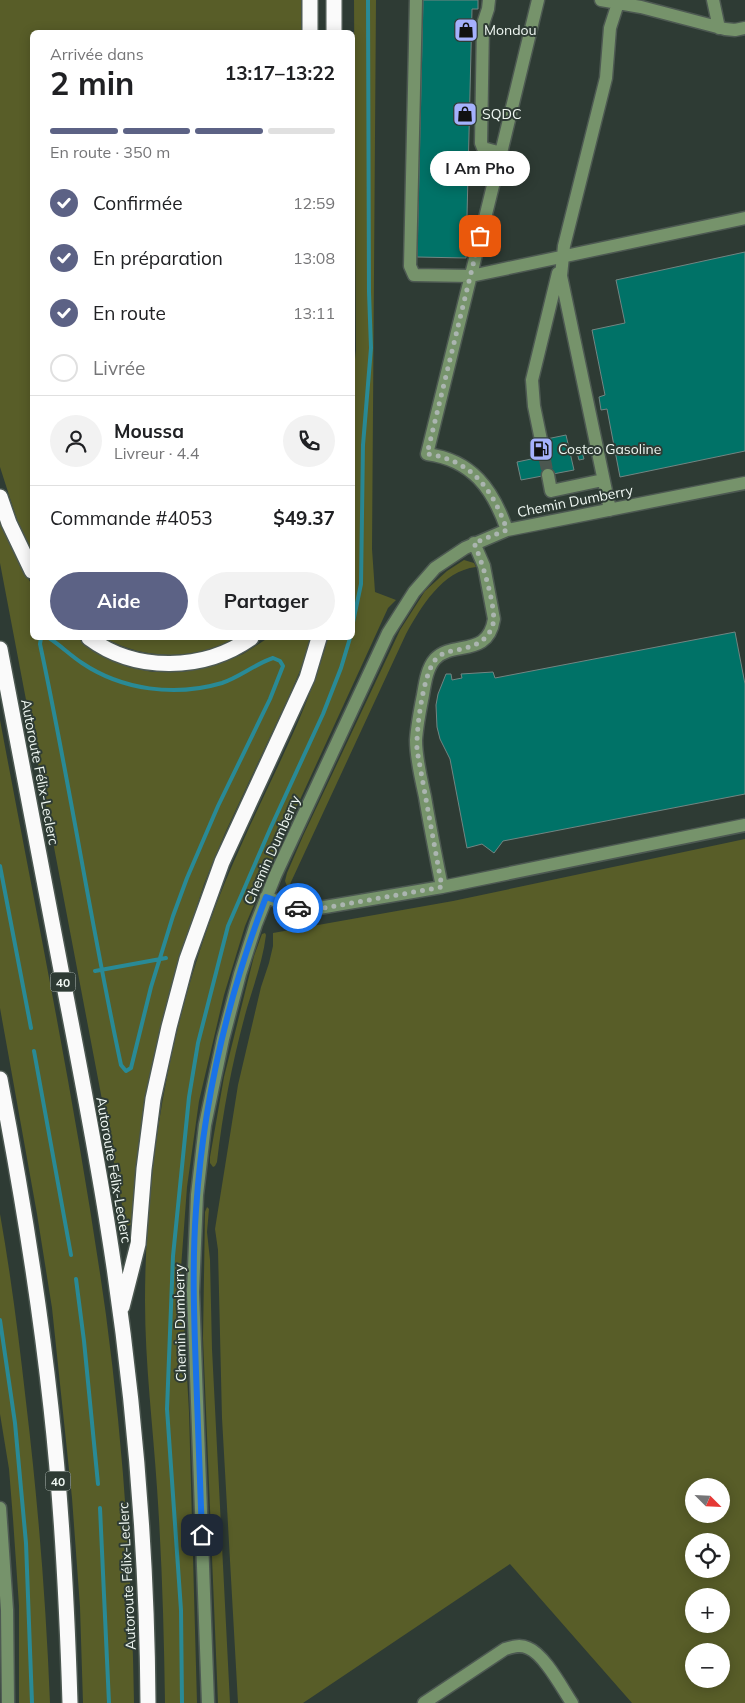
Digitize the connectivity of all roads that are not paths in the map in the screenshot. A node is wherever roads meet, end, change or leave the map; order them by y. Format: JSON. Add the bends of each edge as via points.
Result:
{"nodes":[{"id":1,"x":310,"y":0,"type":"edge"},
{"id":2,"x":334,"y":0,"type":"edge"},
{"id":3,"x":416,"y":0,"type":"edge"},
{"id":4,"x":489,"y":0,"type":"edge"},
{"id":5,"x":538,"y":0,"type":"edge"},
{"id":6,"x":601,"y":0,"type":"edge"},
{"id":7,"x":713,"y":0,"type":"edge"},
{"id":8,"x":619,"y":2,"type":"edge"},
{"id":9,"x":719,"y":28,"type":"junction"},
{"id":10,"x":745,"y":28,"type":"edge"},
{"id":11,"x":310,"y":30,"type":"edge"},
{"id":12,"x":334,"y":30,"type":"edge"},
{"id":13,"x":501,"y":153,"type":"junction"},
{"id":14,"x":745,"y":218,"type":"edge"},
{"id":15,"x":562,"y":256,"type":"junction"},
{"id":16,"x":471,"y":276,"type":"junction"},
{"id":17,"x":541,"y":440,"type":"tunnel mouth"},
{"id":18,"x":548,"y":475,"type":"tunnel mouth"},
{"id":19,"x":603,"y":480,"type":"junction"},
{"id":20,"x":745,"y":483,"type":"edge"},
{"id":21,"x":0,"y":496,"type":"edge"},
{"id":22,"x":610,"y":510,"type":"junction"},
{"id":23,"x":507,"y":530,"type":"junction"},
{"id":24,"x":474,"y":543,"type":"junction"},
{"id":25,"x":30,"y":567,"type":"edge"},
{"id":26,"x":92,"y":640,"type":"edge"},
{"id":27,"x":248,"y":640,"type":"edge"},
{"id":28,"x":318,"y":640,"type":"edge"},
{"id":29,"x":0,"y":649,"type":"edge"},
{"id":30,"x":745,"y":825,"type":"edge"},
{"id":31,"x":442,"y":887,"type":"junction"},
{"id":32,"x":266,"y":897,"type":"junction"},
{"id":33,"x":0,"y":1079,"type":"edge"},
{"id":34,"x":120,"y":1316,"type":"junction"},
{"id":35,"x":0,"y":1508,"type":"edge"},
{"id":36,"x":1,"y":1531,"type":"edge"},
{"id":37,"x":8,"y":1703,"type":"edge"},
{"id":38,"x":70,"y":1703,"type":"edge"},
{"id":39,"x":148,"y":1703,"type":"edge"},
{"id":40,"x":208,"y":1703,"type":"edge"},
{"id":41,"x":424,"y":1703,"type":"edge"},
{"id":42,"x":572,"y":1703,"type":"edge"}],
"edges":[{"from":1,"to":11,"type":"highway"},
{"from":2,"to":12,"type":"highway"},
{"from":3,"to":16,"type":"street","via":[[411,270],[417,275]]},
{"from":4,"to":13,"type":"street","via":[[483,28],[481,142],[483,148]]},
{"from":5,"to":13,"type":"street"},
{"from":6,"to":8,"type":"street"},
{"from":7,"to":9,"type":"street"},
{"from":8,"to":9,"type":"street"},
{"from":8,"to":15,"type":"street","via":[[610,28],[606,78]]},
{"from":9,"to":10,"type":"street"},
{"from":13,"to":16,"type":"street"},
{"from":14,"to":15,"type":"street"},
{"from":15,"to":16,"type":"street"},
{"from":15,"to":17,"type":"street","via":[[532,380]]},
{"from":15,"to":19,"type":"street","via":[[562,286]]},
{"from":16,"to":23,"type":"street","via":[[427,454],[460,464],[479,479],[495,499]]},
{"from":18,"to":19,"type":"street","via":[[550,491]]},
{"from":19,"to":22,"type":"street"},
{"from":20,"to":22,"type":"street","name":"Chemin Dumberry"},
{"from":21,"to":25,"type":"highway","via":[[9,524]]},
{"from":22,"to":23,"type":"street","name":"Chemin Dumberry"},
{"from":23,"to":24,"type":"street","name":"Chemin Dumberry"},
{"from":24,"to":31,"type":"street","via":[[484,566],[493,624],[482,641],[444,653],[432,664],[417,732],[419,769]]},
{"from":24,"to":32,"type":"street","name":"Chemin Dumberry","via":[[436,568],[396,619]]},
{"from":26,"to":27,"type":"highway","via":[[127,657],[165,664],[216,656]]},
{"from":28,"to":34,"type":"highway","via":[[307,678],[222,862],[187,959],[153,1099],[138,1244]]},
{"from":29,"to":34,"type":"highway","name":"Autoroute Félix-Leclerc","number":"40","via":[[90,1124]]},
{"from":30,"to":31,"type":"street"},
{"from":31,"to":32,"type":"street","via":[[313,909],[292,907]]},
{"from":32,"to":40,"type":"street","name":"Chemin Dumberry","via":[[240,974],[216,1068],[197,1195],[193,1292]]},
{"from":33,"to":38,"type":"highway","number":"40","via":[[24,1207],[51,1408],[60,1500]]},
{"from":34,"to":39,"type":"highway","name":"Autoroute Félix-Leclerc","number":"40","via":[[141,1536]]},
{"from":35,"to":36,"type":"street"},
{"from":36,"to":37,"type":"street"},
{"from":41,"to":42,"type":"street","via":[[513,1646],[528,1648],[541,1658]]}]}
